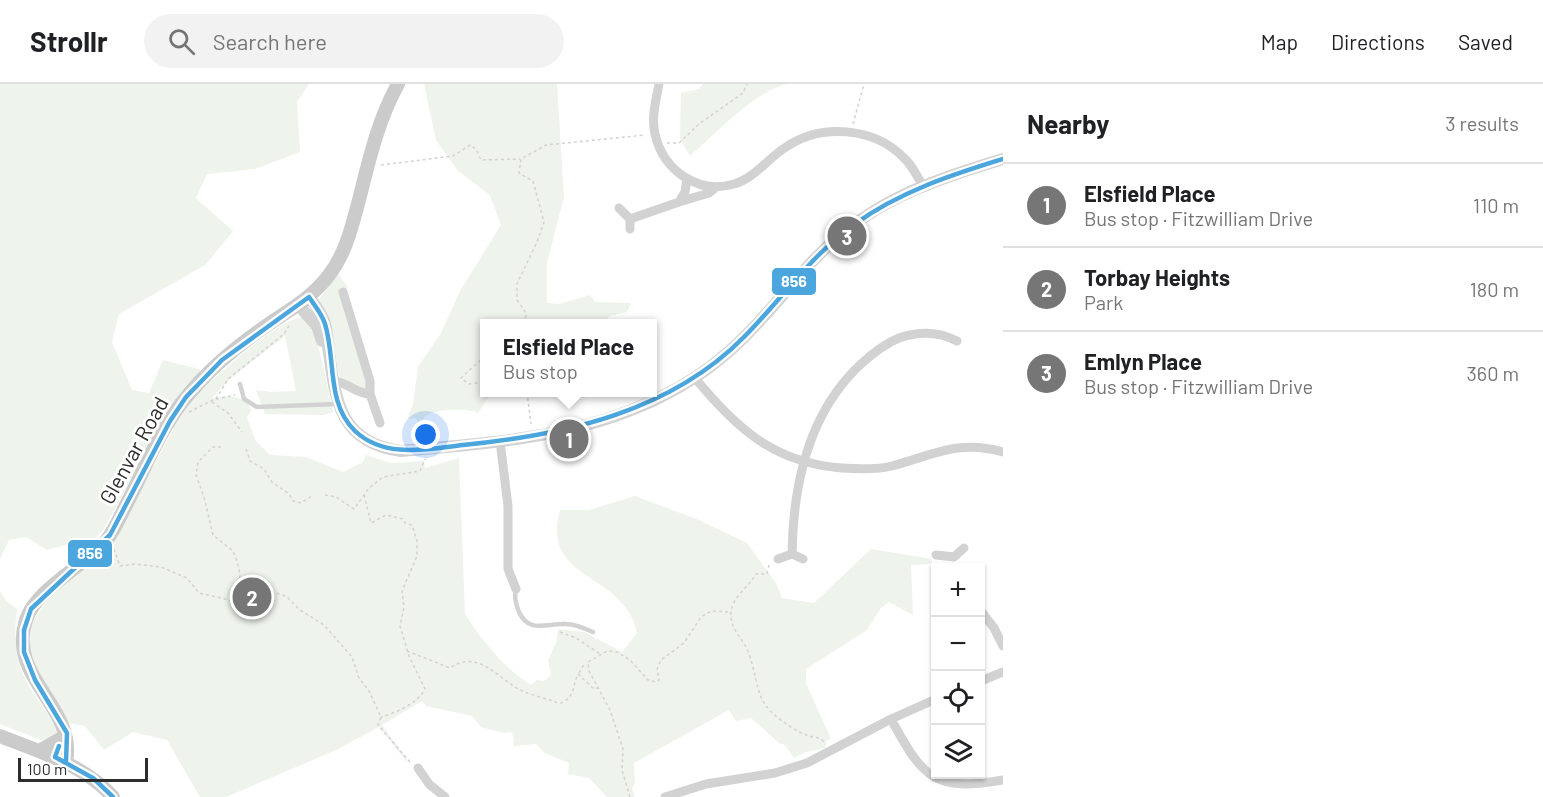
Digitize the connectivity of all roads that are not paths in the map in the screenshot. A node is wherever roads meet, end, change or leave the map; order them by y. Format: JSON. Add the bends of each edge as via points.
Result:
{"nodes":[{"id":1,"x":398,"y":84,"type":"edge"},
{"id":2,"x":659,"y":84,"type":"edge"},
{"id":3,"x":1003,"y":159,"type":"edge"},
{"id":4,"x":687,"y":179,"type":"junction"},
{"id":5,"x":922,"y":184,"type":"junction"},
{"id":6,"x":716,"y":187,"type":"junction"},
{"id":7,"x":679,"y":202,"type":"junction"},
{"id":8,"x":619,"y":208,"type":"dead end"},
{"id":9,"x":344,"y":292,"type":"dead end"},
{"id":10,"x":304,"y":302,"type":"junction"},
{"id":11,"x":957,"y":341,"type":"dead end"},
{"id":12,"x":695,"y":378,"type":"junction"},
{"id":13,"x":333,"y":381,"type":"junction"},
{"id":14,"x":240,"y":384,"type":"dead end"},
{"id":15,"x":370,"y":394,"type":"junction"},
{"id":16,"x":337,"y":404,"type":"junction"},
{"id":17,"x":380,"y":423,"type":"dead end"},
{"id":18,"x":500,"y":441,"type":"junction"},
{"id":19,"x":1003,"y":452,"type":"edge"},
{"id":20,"x":804,"y":462,"type":"junction"},
{"id":21,"x":964,"y":548,"type":"dead end"},
{"id":22,"x":792,"y":554,"type":"junction"},
{"id":23,"x":936,"y":555,"type":"dead end"},
{"id":24,"x":954,"y":557,"type":"junction"},
{"id":25,"x":803,"y":559,"type":"dead end"},
{"id":26,"x":774,"y":561,"type":"road end"},
{"id":27,"x":956,"y":563,"type":"edge"},
{"id":28,"x":516,"y":589,"type":"joint"},
{"id":29,"x":985,"y":616,"type":"edge"},
{"id":30,"x":593,"y":632,"type":"dead end"},
{"id":31,"x":1003,"y":646,"type":"edge"},
{"id":32,"x":1003,"y":672,"type":"edge"},
{"id":33,"x":985,"y":679,"type":"edge"},
{"id":34,"x":931,"y":701,"type":"edge"},
{"id":35,"x":891,"y":719,"type":"junction"},
{"id":36,"x":62,"y":731,"type":"junction"},
{"id":37,"x":0,"y":736,"type":"edge"},
{"id":38,"x":39,"y":751,"type":"junction"},
{"id":39,"x":61,"y":760,"type":"junction"},
{"id":40,"x":417,"y":768,"type":"road end"},
{"id":41,"x":1003,"y":780,"type":"edge"},
{"id":42,"x":113,"y":797,"type":"edge"},
{"id":43,"x":445,"y":797,"type":"edge"},
{"id":44,"x":665,"y":797,"type":"edge"}],
"edges":[{"from":1,"to":10,"type":"main road","name":"Glenvar Road","via":[[381,120],[343,253]]},
{"from":2,"to":4,"type":"street","via":[[655,134],[672,168]]},
{"from":3,"to":5,"type":"street"},
{"from":4,"to":6,"type":"street"},
{"from":4,"to":7,"type":"street"},
{"from":5,"to":6,"type":"street","via":[[903,156],[891,147],[851,131],[810,135],[786,146],[742,181]]},
{"from":5,"to":12,"type":"street","via":[[841,235],[812,262],[754,330]]},
{"from":6,"to":7,"type":"street"},
{"from":7,"to":8,"type":"street","via":[[630,224]]},
{"from":9,"to":15,"type":"street","via":[[370,381]]},
{"from":10,"to":13,"type":"street","via":[[317,326]]},
{"from":10,"to":36,"type":"main road","name":"Glenvar Road","via":[[239,346],[186,397],[110,535],[31,609],[24,630],[24,652]]},
{"from":11,"to":20,"type":"street","via":[[925,332],[892,341],[872,354],[842,382],[825,406]]},
{"from":12,"to":18,"type":"street","via":[[613,419],[554,434]]},
{"from":12,"to":20,"type":"street","via":[[743,430],[765,445]]},
{"from":13,"to":15,"type":"street"},
{"from":13,"to":16,"type":"street"},
{"from":14,"to":16,"type":"lane","via":[[242,395],[257,407]]},
{"from":15,"to":17,"type":"street"},
{"from":16,"to":18,"type":"street","via":[[353,431],[387,449]]},
{"from":18,"to":28,"type":"street","via":[[508,506],[508,569]]},
{"from":19,"to":20,"type":"street","via":[[959,446],[890,466],[861,469]]},
{"from":20,"to":22,"type":"street","via":[[795,500]]},
{"from":21,"to":24,"type":"street"},
{"from":22,"to":25,"type":"street"},
{"from":22,"to":26,"type":"street"},
{"from":23,"to":24,"type":"street"},
{"from":24,"to":27,"type":"street"},
{"from":28,"to":30,"type":"lane","via":[[514,598],[524,621],[539,627],[569,624]]},
{"from":29,"to":31,"type":"street"},
{"from":32,"to":33,"type":"street"},
{"from":34,"to":35,"type":"street"},
{"from":35,"to":41,"type":"street","via":[[914,759],[936,778],[957,786]]},
{"from":35,"to":44,"type":"street","via":[[832,752],[775,773],[705,784]]},
{"from":36,"to":38,"type":"main road"},
{"from":36,"to":39,"type":"main road","name":"Glenvar Road","via":[[69,740]]},
{"from":37,"to":38,"type":"main road"},
{"from":38,"to":39,"type":"main road"},
{"from":39,"to":42,"type":"main road","via":[[93,778]]},
{"from":40,"to":43,"type":"street"}]}
